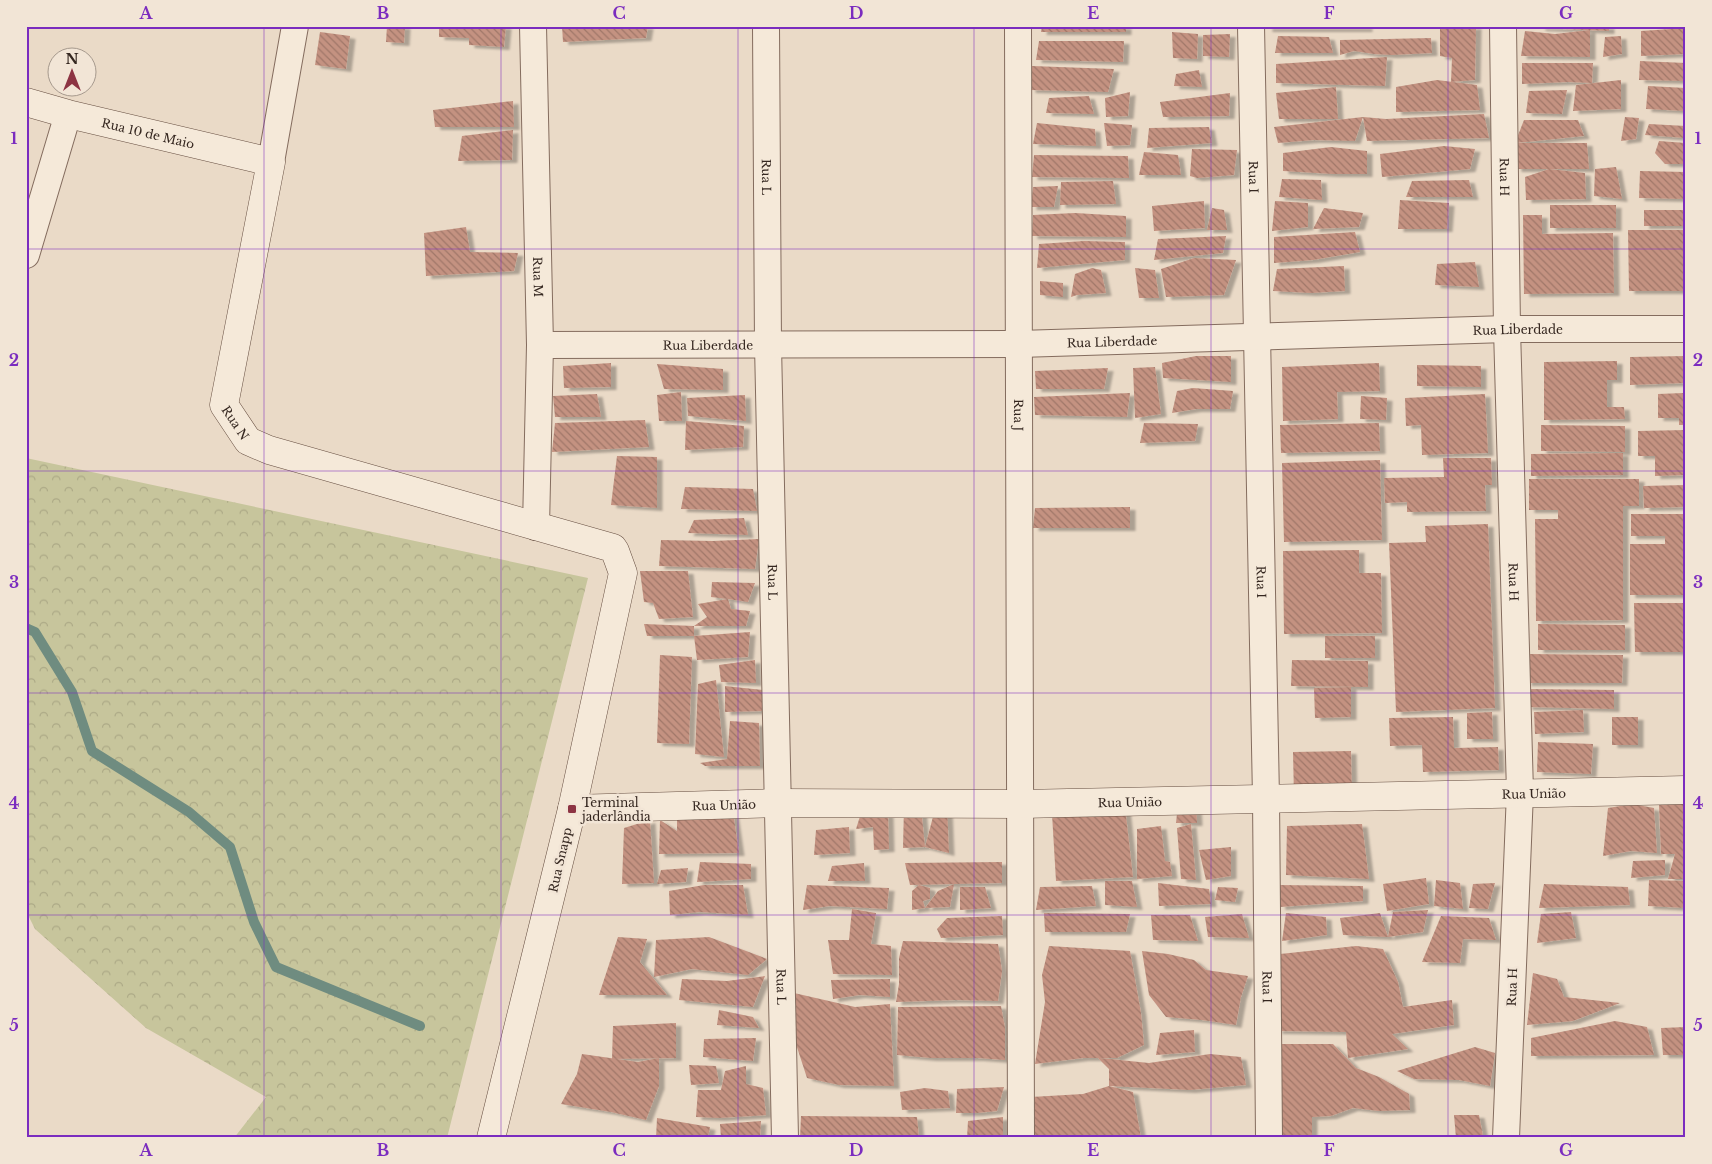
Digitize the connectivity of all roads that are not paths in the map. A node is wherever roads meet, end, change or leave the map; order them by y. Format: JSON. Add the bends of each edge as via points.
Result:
{"nodes":[{"id":1,"x":295,"y":26,"type":"edge"},
{"id":2,"x":533,"y":26,"type":"edge"},
{"id":3,"x":766,"y":26,"type":"edge"},
{"id":4,"x":1018,"y":26,"type":"edge"},
{"id":5,"x":1251,"y":26,"type":"edge"},
{"id":6,"x":1503,"y":26,"type":"edge"},
{"id":7,"x":26,"y":102,"type":"edge"},
{"id":8,"x":68,"y":114,"type":"junction"},
{"id":9,"x":271,"y":162,"type":"junction"},
{"id":10,"x":26,"y":255,"type":"edge"},
{"id":11,"x":1507,"y":329,"type":"junction"},
{"id":12,"x":1686,"y":329,"type":"edge"},
{"id":13,"x":1256,"y":337,"type":"junction"},
{"id":14,"x":1019,"y":344,"type":"junction"},
{"id":15,"x":540,"y":345,"type":"junction"},
{"id":16,"x":768,"y":345,"type":"junction"},
{"id":17,"x":536,"y":527,"type":"junction"},
{"id":18,"x":616,"y":551,"type":"joint"},
{"id":19,"x":1686,"y":790,"type":"edge"},
{"id":20,"x":1520,"y":792,"type":"junction"},
{"id":21,"x":1266,"y":798,"type":"junction"},
{"id":22,"x":778,"y":803,"type":"junction"},
{"id":23,"x":1020,"y":804,"type":"junction"},
{"id":24,"x":572,"y":809,"type":"junction"},
{"id":25,"x":491,"y":1138,"type":"edge"},
{"id":26,"x":785,"y":1138,"type":"edge"},
{"id":27,"x":1021,"y":1138,"type":"edge"},
{"id":28,"x":1269,"y":1138,"type":"edge"},
{"id":29,"x":1506,"y":1138,"type":"edge"}],
"edges":[{"from":1,"to":9,"type":"street","name":"Rua N"},
{"from":2,"to":15,"type":"street","name":"Rua M"},
{"from":3,"to":16,"type":"street","name":"Rua L"},
{"from":4,"to":14,"type":"street","name":"Rua J"},
{"from":5,"to":13,"type":"street","name":"Rua I"},
{"from":6,"to":11,"type":"street","name":"Rua H"},
{"from":7,"to":8,"type":"main road","name":"Rua 10 de Maio"},
{"from":8,"to":9,"type":"main road","name":"Rua 10 de Maio"},
{"from":8,"to":10,"type":"street"},
{"from":9,"to":17,"type":"main road","name":"Rua N","via":[[224,405],[248,441],[269,450]]},
{"from":11,"to":12,"type":"street","name":"Rua Liberdade"},
{"from":11,"to":13,"type":"street","name":"Rua Liberdade"},
{"from":11,"to":20,"type":"street","name":"Rua H"},
{"from":13,"to":14,"type":"street","name":"Rua Liberdade"},
{"from":13,"to":21,"type":"street","name":"Rua I"},
{"from":14,"to":16,"type":"street","name":"Rua Liberdade"},
{"from":14,"to":23,"type":"street","name":"Rua J"},
{"from":15,"to":16,"type":"street","name":"Rua Liberdade"},
{"from":15,"to":17,"type":"street","name":"Rua M"},
{"from":16,"to":22,"type":"street","name":"Rua L"},
{"from":17,"to":18,"type":"main road","name":"Rua N"},
{"from":18,"to":24,"type":"main road","name":"Rua Snapp","via":[[623,573]]},
{"from":19,"to":20,"type":"main road","name":"Rua União"},
{"from":20,"to":21,"type":"main road","name":"Rua União"},
{"from":20,"to":29,"type":"street","name":"Rua H"},
{"from":21,"to":23,"type":"main road","name":"Rua União"},
{"from":21,"to":28,"type":"street","name":"Rua I"},
{"from":22,"to":23,"type":"main road","name":"Rua União"},
{"from":22,"to":24,"type":"main road","name":"Rua União"},
{"from":22,"to":26,"type":"street","name":"Rua L"},
{"from":23,"to":27,"type":"street"},
{"from":24,"to":25,"type":"main road","name":"Rua Snapp"}]}
